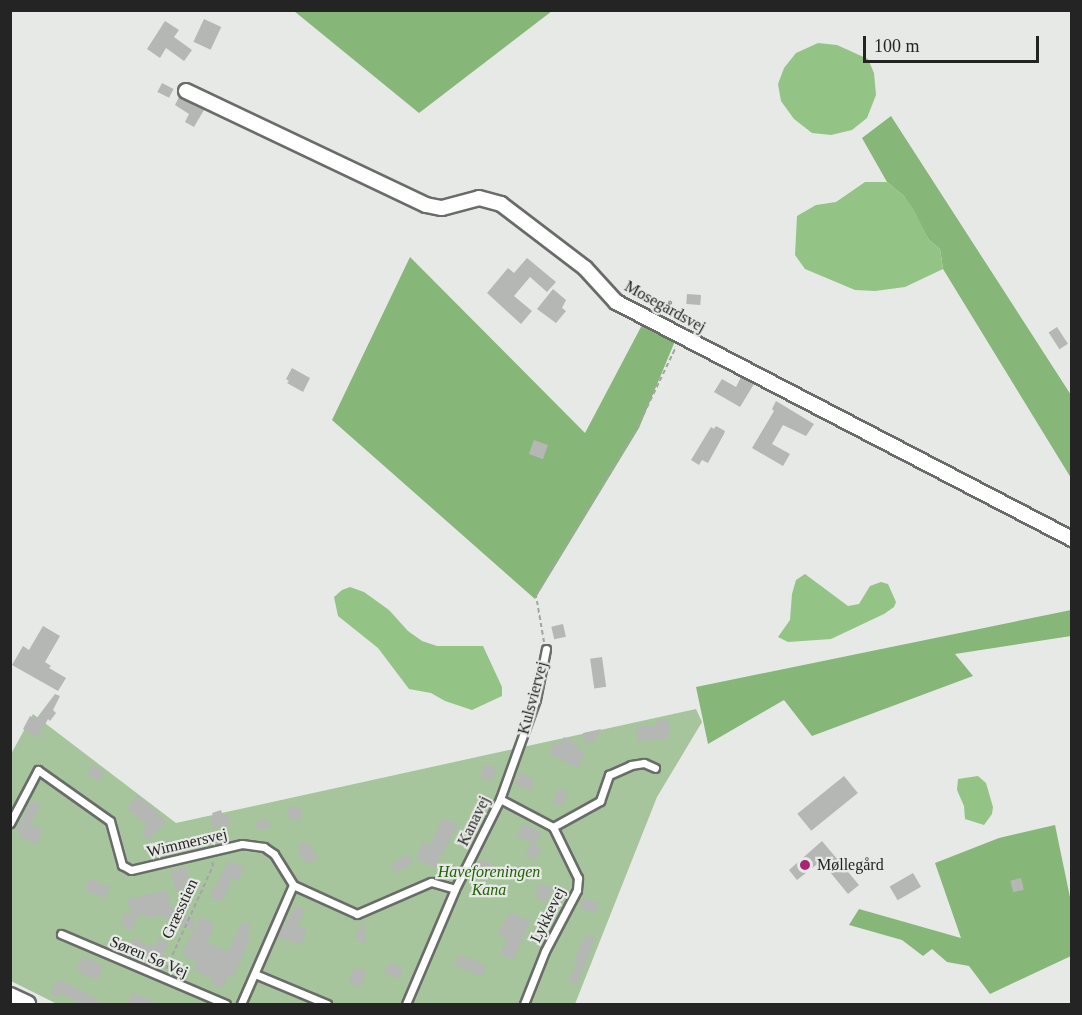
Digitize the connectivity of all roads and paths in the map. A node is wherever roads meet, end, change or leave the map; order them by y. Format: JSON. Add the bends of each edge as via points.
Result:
{"nodes":[{"id":1,"x":186,"y":91,"type":"dead end"},
{"id":2,"x":682,"y":336,"type":"junction"},
{"id":3,"x":1071,"y":539,"type":"edge"},
{"id":4,"x":546,"y":649,"type":"joint"},
{"id":5,"x":520,"y":747,"type":"joint"},
{"id":6,"x":655,"y":768,"type":"dead end"},
{"id":7,"x":500,"y":799,"type":"junction"},
{"id":8,"x":10,"y":823,"type":"edge"},
{"id":9,"x":553,"y":827,"type":"junction"},
{"id":10,"x":211,"y":850,"type":"junction"},
{"id":11,"x":293,"y":885,"type":"junction"},
{"id":12,"x":455,"y":889,"type":"junction"},
{"id":13,"x":62,"y":934,"type":"dead end"},
{"id":14,"x":255,"y":974,"type":"junction"},
{"id":15,"x":162,"y":977,"type":"junction"},
{"id":16,"x":10,"y":996,"type":"edge"},
{"id":17,"x":27,"y":1005,"type":"edge"},
{"id":18,"x":226,"y":1005,"type":"edge"},
{"id":19,"x":240,"y":1005,"type":"edge"},
{"id":20,"x":327,"y":1005,"type":"edge"},
{"id":21,"x":406,"y":1005,"type":"edge"},
{"id":22,"x":524,"y":1005,"type":"edge"}],
"edges":[{"from":1,"to":2,"type":"street","name":"Mosegårdsvej","via":[[426,205],[442,208],[479,198],[501,204],[585,268],[616,302]]},
{"from":2,"to":3,"type":"street","name":"Mosegårdsvej"},
{"from":2,"to":4,"type":"path","via":[[636,428],[536,594]]},
{"from":4,"to":5,"type":"lane","name":"Kulsviervej","via":[[536,699]]},
{"from":5,"to":7,"type":"lane","name":"Kanavej"},
{"from":6,"to":9,"type":"lane","via":[[644,763],[609,775],[600,801]]},
{"from":7,"to":9,"type":"lane"},
{"from":7,"to":12,"type":"lane","name":"Kanavej"},
{"from":8,"to":10,"type":"lane","name":"Wimmersvej","via":[[38,770],[110,821],[122,865],[131,870]]},
{"from":9,"to":22,"type":"lane","name":"Lykkevej","via":[[578,878],[577,890],[545,951]]},
{"from":10,"to":11,"type":"lane","name":"Wimmersvej","via":[[242,844],[264,847],[274,854]]},
{"from":10,"to":15,"type":"path","name":"Græsstien","via":[[213,866]]},
{"from":11,"to":12,"type":"lane","via":[[357,914],[431,882]]},
{"from":11,"to":14,"type":"lane"},
{"from":12,"to":21,"type":"lane","name":"Kanavej"},
{"from":13,"to":15,"type":"lane","name":"Søren Sø Vej"},
{"from":14,"to":19,"type":"lane"},
{"from":14,"to":20,"type":"lane"},
{"from":15,"to":18,"type":"lane","name":"Søren Sø Vej"},
{"from":16,"to":17,"type":"street"}]}
